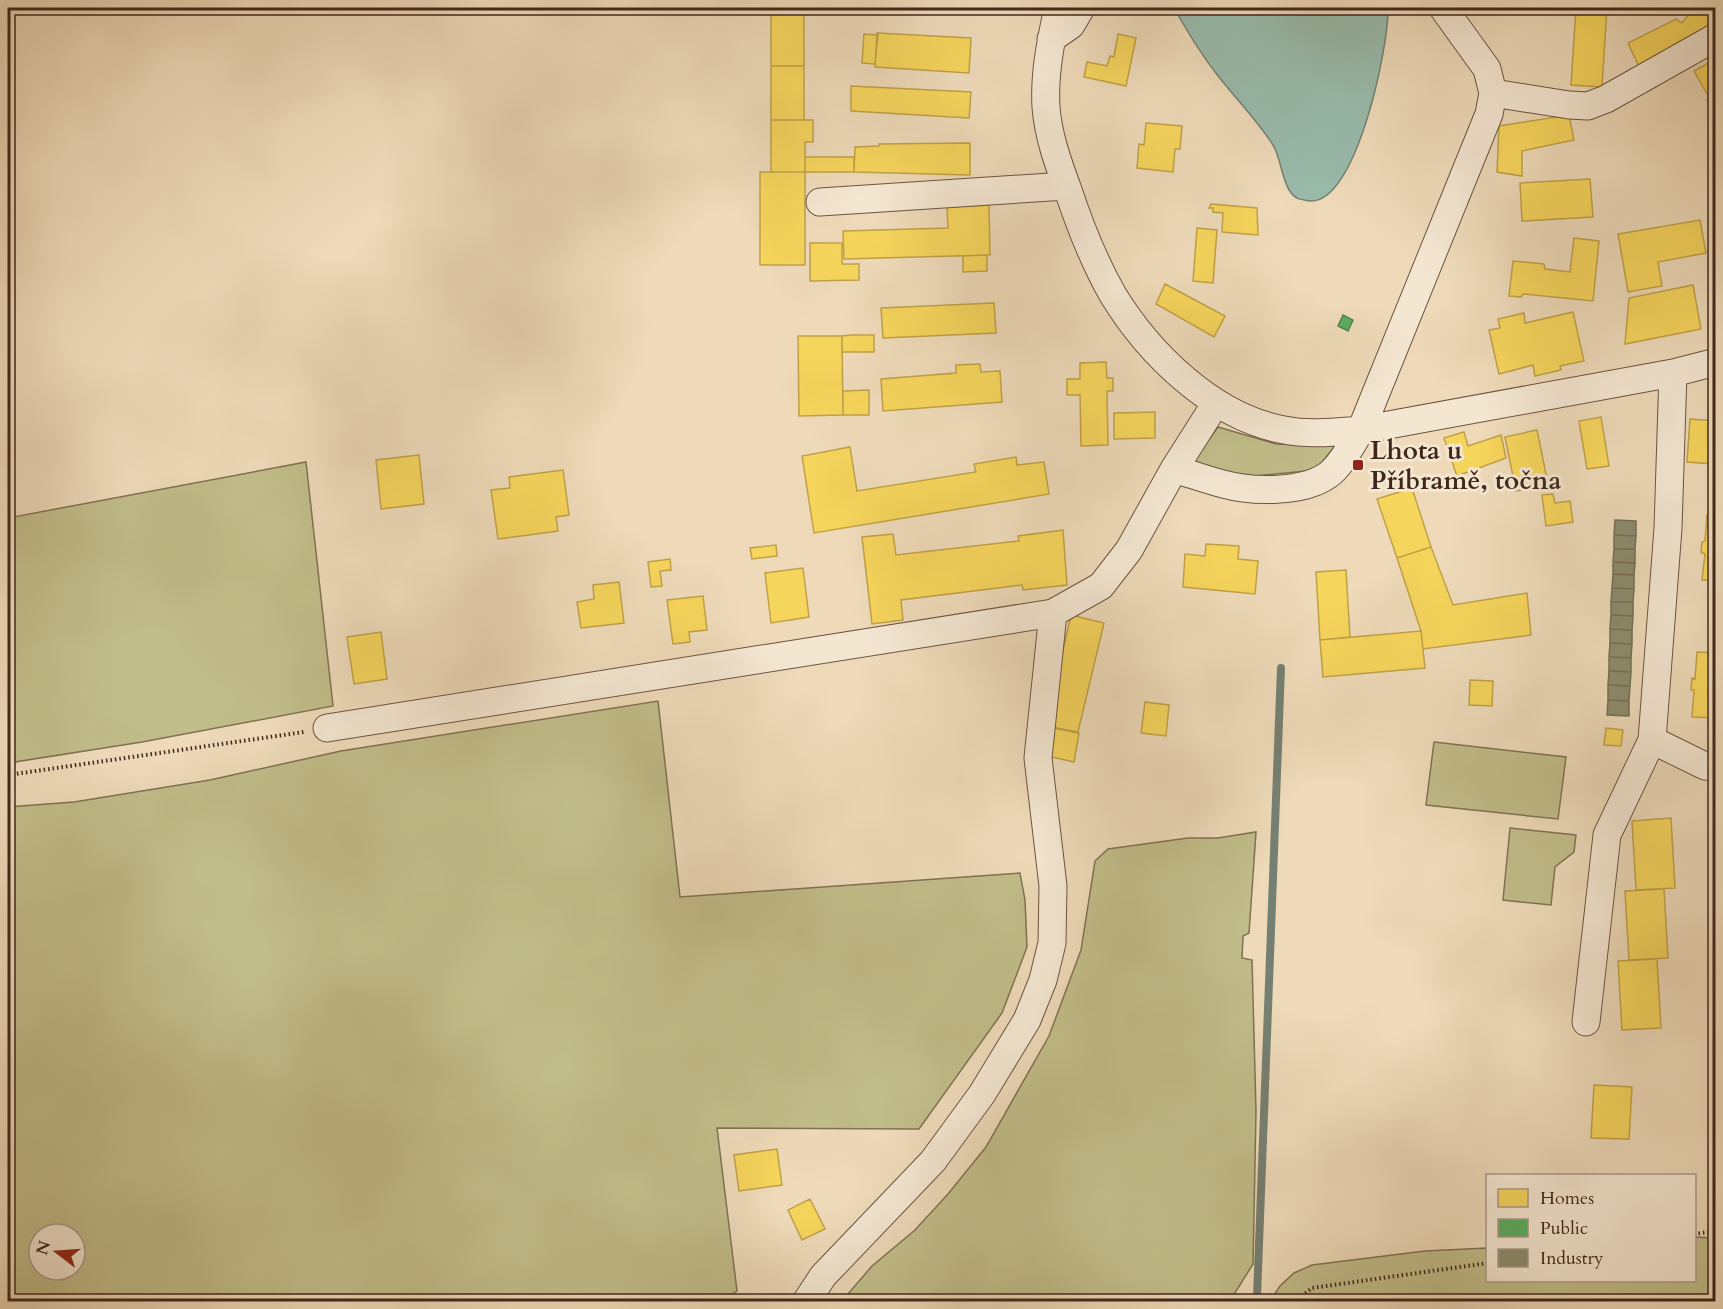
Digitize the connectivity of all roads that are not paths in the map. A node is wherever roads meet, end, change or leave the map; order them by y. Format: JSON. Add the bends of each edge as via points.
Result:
{"nodes":[{"id":1,"x":1058,"y":8,"type":"edge"},
{"id":2,"x":1081,"y":8,"type":"edge"},
{"id":3,"x":1443,"y":8,"type":"edge"},
{"id":4,"x":1716,"y":37,"type":"edge"},
{"id":5,"x":1051,"y":39,"type":"junction"},
{"id":6,"x":1493,"y":93,"type":"junction"},
{"id":7,"x":1066,"y":186,"type":"junction"},
{"id":8,"x":820,"y":202,"type":"dead end"},
{"id":9,"x":1716,"y":363,"type":"edge"},
{"id":10,"x":1673,"y":373,"type":"junction"},
{"id":11,"x":1216,"y":403,"type":"junction"},
{"id":12,"x":1361,"y":430,"type":"junction"},
{"id":13,"x":1174,"y":469,"type":"junction"},
{"id":14,"x":1053,"y":613,"type":"junction"},
{"id":15,"x":327,"y":728,"type":"road end"},
{"id":16,"x":1652,"y":740,"type":"junction"},
{"id":17,"x":1716,"y":767,"type":"edge"},
{"id":18,"x":1586,"y":1022,"type":"dead end"},
{"id":19,"x":806,"y":1302,"type":"edge"}],
"edges":[{"from":1,"to":5,"type":"street"},
{"from":2,"to":5,"type":"street","via":[[1071,25]]},
{"from":3,"to":6,"type":"street","via":[[1487,69]]},
{"from":4,"to":6,"type":"street","via":[[1588,106]]},
{"from":5,"to":7,"type":"street","via":[[1046,108]]},
{"from":6,"to":12,"type":"street","via":[[1489,114]]},
{"from":7,"to":8,"type":"street"},
{"from":7,"to":11,"type":"street","via":[[1080,227],[1113,295],[1180,376]]},
{"from":9,"to":10,"type":"street"},
{"from":10,"to":12,"type":"street"},
{"from":10,"to":16,"type":"street","via":[[1668,528]]},
{"from":11,"to":12,"type":"street","via":[[1282,430],[1321,434]]},
{"from":11,"to":13,"type":"street"},
{"from":12,"to":13,"type":"street","via":[[1340,463],[1314,483],[1274,490],[1225,485]]},
{"from":13,"to":14,"type":"street","via":[[1129,550],[1101,586]]},
{"from":14,"to":15,"type":"street"},
{"from":14,"to":19,"type":"street","via":[[1038,758],[1053,886],[1052,943],[1043,980],[1027,1020],[975,1104],[933,1161],[823,1276]]},
{"from":16,"to":17,"type":"street","via":[[1705,766]]},
{"from":16,"to":18,"type":"street","via":[[1607,835]]}]}
